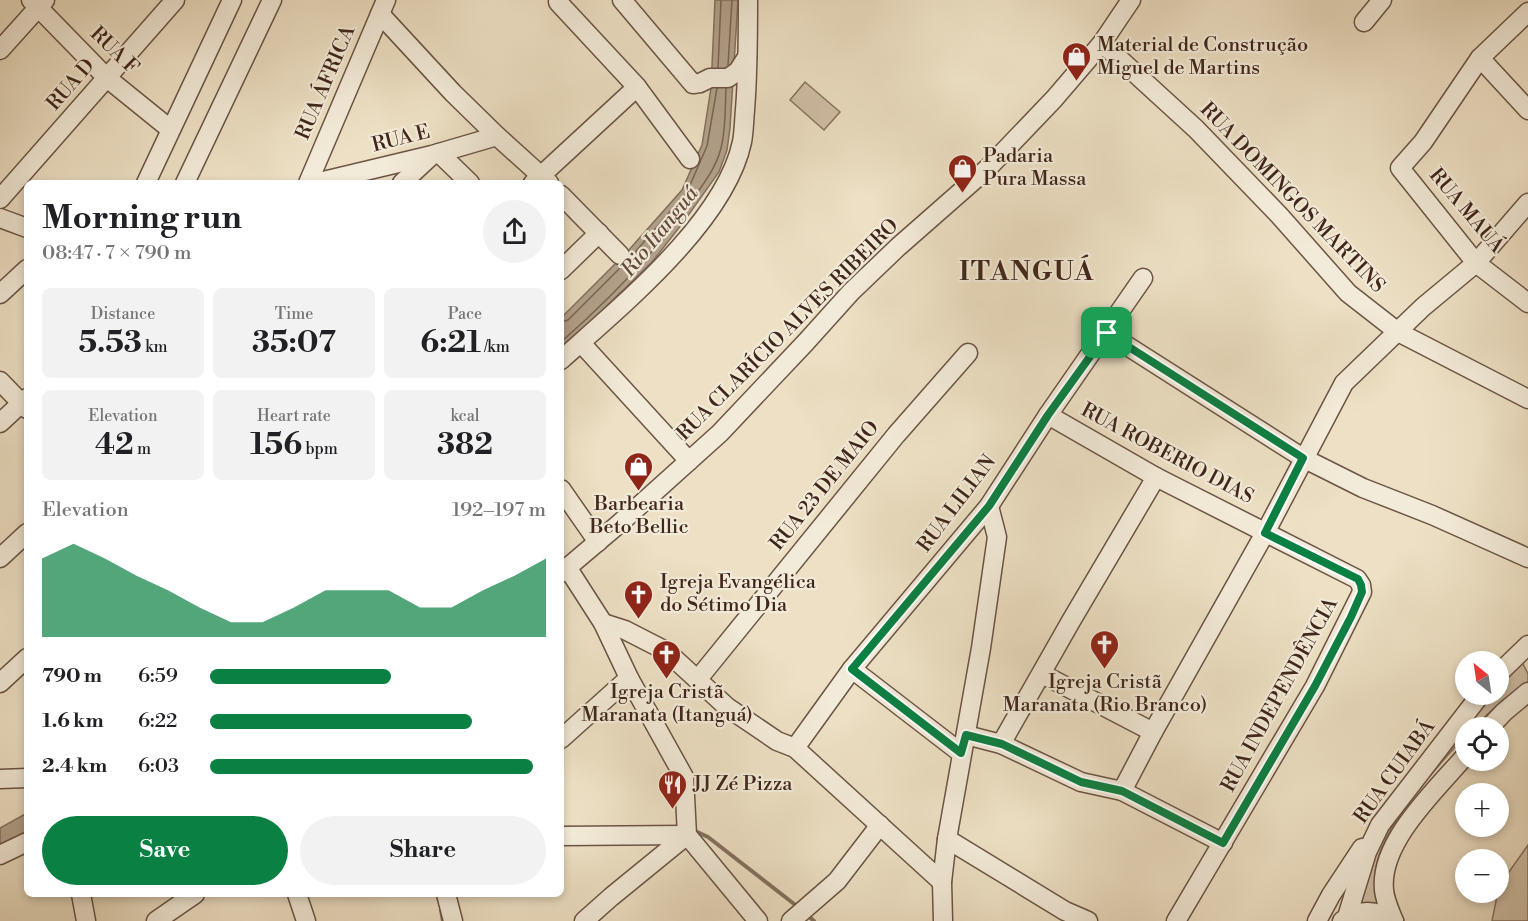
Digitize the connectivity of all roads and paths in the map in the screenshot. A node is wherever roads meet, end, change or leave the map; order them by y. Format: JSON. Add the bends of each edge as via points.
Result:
{"nodes":[{"id":1,"x":175,"y":0,"type":"edge"},
{"id":2,"x":232,"y":0,"type":"edge"},
{"id":3,"x":272,"y":0,"type":"edge"},
{"id":4,"x":622,"y":0,"type":"edge"},
{"id":5,"x":748,"y":0,"type":"edge"},
{"id":6,"x":1130,"y":0,"type":"edge"},
{"id":7,"x":1382,"y":0,"type":"edge"},
{"id":8,"x":38,"y":2,"type":"edge"},
{"id":9,"x":558,"y":2,"type":"dead end"},
{"id":10,"x":384,"y":4,"type":"edge"},
{"id":11,"x":1528,"y":12,"type":"edge"},
{"id":12,"x":1364,"y":21,"type":"dead end"},
{"id":13,"x":1102,"y":43,"type":"junction"},
{"id":14,"x":0,"y":50,"type":"edge"},
{"id":15,"x":747,"y":57,"type":"junction"},
{"id":16,"x":1480,"y":58,"type":"junction"},
{"id":17,"x":107,"y":78,"type":"junction"},
{"id":18,"x":637,"y":87,"type":"junction"},
{"id":19,"x":1528,"y":110,"type":"edge"},
{"id":20,"x":170,"y":129,"type":"junction"},
{"id":21,"x":497,"y":136,"type":"junction"},
{"id":22,"x":436,"y":154,"type":"junction"},
{"id":23,"x":690,"y":159,"type":"dead end"},
{"id":24,"x":147,"y":180,"type":"edge"},
{"id":25,"x":186,"y":180,"type":"edge"},
{"id":26,"x":309,"y":180,"type":"edge"},
{"id":27,"x":328,"y":180,"type":"edge"},
{"id":28,"x":406,"y":180,"type":"edge"},
{"id":29,"x":466,"y":180,"type":"edge"},
{"id":30,"x":541,"y":180,"type":"edge"},
{"id":31,"x":564,"y":198,"type":"edge"},
{"id":32,"x":0,"y":199,"type":"edge"},
{"id":33,"x":1528,"y":203,"type":"edge"},
{"id":34,"x":0,"y":218,"type":"edge"},
{"id":35,"x":24,"y":227,"type":"edge"},
{"id":36,"x":599,"y":233,"type":"junction"},
{"id":37,"x":620,"y":255,"type":"dead end"},
{"id":38,"x":1476,"y":263,"type":"junction"},
{"id":39,"x":564,"y":267,"type":"edge"},
{"id":40,"x":24,"y":272,"type":"edge"},
{"id":41,"x":1143,"y":278,"type":"dead end"},
{"id":42,"x":0,"y":294,"type":"edge"},
{"id":43,"x":1528,"y":303,"type":"edge"},
{"id":44,"x":1398,"y":332,"type":"junction"},
{"id":45,"x":1107,"y":333,"type":"junction"},
{"id":46,"x":581,"y":343,"type":"junction"},
{"id":47,"x":968,"y":353,"type":"dead end"},
{"id":48,"x":564,"y":357,"type":"edge"},
{"id":49,"x":0,"y":381,"type":"edge"},
{"id":50,"x":1528,"y":399,"type":"edge"},
{"id":51,"x":24,"y":403,"type":"edge"},
{"id":52,"x":24,"y":405,"type":"edge"},
{"id":53,"x":1048,"y":415,"type":"junction"},
{"id":54,"x":0,"y":423,"type":"edge"},
{"id":55,"x":1303,"y":458,"type":"junction"},
{"id":56,"x":689,"y":461,"type":"junction"},
{"id":57,"x":1156,"y":477,"type":"junction"},
{"id":58,"x":564,"y":493,"type":"edge"},
{"id":59,"x":989,"y":506,"type":"junction"},
{"id":60,"x":1265,"y":533,"type":"junction"},
{"id":61,"x":24,"y":537,"type":"edge"},
{"id":62,"x":598,"y":542,"type":"junction"},
{"id":63,"x":0,"y":558,"type":"edge"},
{"id":64,"x":1528,"y":558,"type":"edge"},
{"id":65,"x":564,"y":570,"type":"edge"},
{"id":66,"x":603,"y":623,"type":"junction"},
{"id":67,"x":1528,"y":645,"type":"edge"},
{"id":68,"x":24,"y":661,"type":"edge"},
{"id":69,"x":1509,"y":663,"type":"edge"},
{"id":70,"x":852,"y":669,"type":"junction"},
{"id":71,"x":1042,"y":674,"type":"junction"},
{"id":72,"x":629,"y":678,"type":"junction"},
{"id":73,"x":698,"y":679,"type":"junction"},
{"id":74,"x":0,"y":683,"type":"edge"},
{"id":75,"x":1528,"y":692,"type":"edge"},
{"id":76,"x":1473,"y":705,"type":"edge"},
{"id":77,"x":1499,"y":717,"type":"edge"},
{"id":78,"x":1153,"y":732,"type":"junction"},
{"id":79,"x":564,"y":736,"type":"edge"},
{"id":80,"x":964,"y":744,"type":"junction"},
{"id":81,"x":1002,"y":744,"type":"junction"},
{"id":82,"x":795,"y":748,"type":"junction"},
{"id":83,"x":1455,"y":768,"type":"edge"},
{"id":84,"x":24,"y":778,"type":"edge"},
{"id":85,"x":0,"y":779,"type":"edge"},
{"id":86,"x":1122,"y":791,"type":"junction"},
{"id":87,"x":880,"y":825,"type":"junction"},
{"id":88,"x":1380,"y":825,"type":"junction"},
{"id":89,"x":687,"y":835,"type":"junction"},
{"id":90,"x":564,"y":836,"type":"edge"},
{"id":91,"x":947,"y":839,"type":"junction"},
{"id":92,"x":24,"y":843,"type":"edge"},
{"id":93,"x":1223,"y":843,"type":"junction"},
{"id":94,"x":0,"y":855,"type":"edge"},
{"id":95,"x":942,"y":882,"type":"junction"},
{"id":96,"x":82,"y":897,"type":"edge"},
{"id":97,"x":191,"y":897,"type":"edge"},
{"id":98,"x":298,"y":897,"type":"edge"},
{"id":99,"x":447,"y":897,"type":"edge"},
{"id":100,"x":1345,"y":919,"type":"edge"},
{"id":101,"x":86,"y":921,"type":"edge"},
{"id":102,"x":156,"y":921,"type":"edge"},
{"id":103,"x":306,"y":921,"type":"edge"},
{"id":104,"x":453,"y":921,"type":"edge"},
{"id":105,"x":584,"y":921,"type":"edge"},
{"id":106,"x":758,"y":921,"type":"edge"},
{"id":107,"x":791,"y":921,"type":"edge"},
{"id":108,"x":943,"y":921,"type":"edge"},
{"id":109,"x":1088,"y":921,"type":"edge"},
{"id":110,"x":1176,"y":921,"type":"edge"},
{"id":111,"x":1317,"y":921,"type":"edge"},
{"id":112,"x":1394,"y":921,"type":"edge"}],
"edges":[{"from":1,"to":17,"type":"street","name":"RUA D"},
{"from":2,"to":20,"type":"street"},
{"from":3,"to":25,"type":"street"},
{"from":4,"to":15,"type":"street","via":[[701,81],[728,78]]},
{"from":5,"to":15,"type":"street"},
{"from":6,"to":13,"type":"street","name":"RUA CLARÍCIO ALVES RIBEIRO"},
{"from":7,"to":12,"type":"street"},
{"from":8,"to":14,"type":"street"},
{"from":8,"to":17,"type":"street","name":"RUA F"},
{"from":9,"to":18,"type":"street"},
{"from":10,"to":21,"type":"street"},
{"from":10,"to":26,"type":"street","name":"RUA ÁFRICA"},
{"from":11,"to":16,"type":"street"},
{"from":13,"to":44,"type":"street","name":"RUA DOMINGOS MARTINS","via":[[1196,129],[1348,292]]},
{"from":13,"to":56,"type":"street","name":"RUA CLARÍCIO ALVES RIBEIRO","via":[[988,168],[859,285]]},
{"from":15,"to":46,"type":"street","via":[[742,142],[728,184],[704,221]]},
{"from":16,"to":19,"type":"street"},
{"from":16,"to":38,"type":"street","name":"RUA MAUÁ","via":[[1423,142],[1400,168]]},
{"from":17,"to":20,"type":"street","name":"RUA F"},
{"from":17,"to":32,"type":"street","name":"RUA D"},
{"from":18,"to":23,"type":"street"},
{"from":18,"to":30,"type":"street"},
{"from":20,"to":24,"type":"street"},
{"from":21,"to":22,"type":"street","name":"RUA E"},
{"from":21,"to":30,"type":"street"},
{"from":22,"to":27,"type":"street","name":"RUA E"},
{"from":22,"to":28,"type":"street"},
{"from":22,"to":29,"type":"street"},
{"from":31,"to":36,"type":"street"},
{"from":33,"to":38,"type":"street"},
{"from":34,"to":35,"type":"street"},
{"from":36,"to":37,"type":"street"},
{"from":36,"to":39,"type":"street"},
{"from":38,"to":43,"type":"street","name":"RUA MAUÁ"},
{"from":38,"to":44,"type":"street"},
{"from":40,"to":42,"type":"street"},
{"from":41,"to":45,"type":"street","name":"RUA LILIAN"},
{"from":44,"to":50,"type":"street","name":"RUA DOMINGOS MARTINS"},
{"from":44,"to":55,"type":"street","via":[[1344,383]]},
{"from":45,"to":53,"type":"street","name":"RUA LILIAN"},
{"from":45,"to":55,"type":"street"},
{"from":46,"to":48,"type":"street"},
{"from":46,"to":56,"type":"street"},
{"from":47,"to":73,"type":"street","name":"RUA 23 DE MAIO","via":[[896,435]]},
{"from":49,"to":51,"type":"street"},
{"from":52,"to":54,"type":"street"},
{"from":53,"to":57,"type":"street","name":"RUA ROBERIO DIAS"},
{"from":53,"to":59,"type":"street","name":"RUA LILIAN"},
{"from":55,"to":60,"type":"street"},
{"from":55,"to":64,"type":"street","via":[[1363,488]]},
{"from":56,"to":62,"type":"street","name":"RUA CLARÍCIO ALVES RIBEIRO"},
{"from":57,"to":60,"type":"street","name":"RUA ROBERIO DIAS"},
{"from":57,"to":71,"type":"street"},
{"from":58,"to":62,"type":"street"},
{"from":59,"to":70,"type":"street","name":"RUA LILIAN"},
{"from":59,"to":80,"type":"street","via":[[997,537]]},
{"from":60,"to":78,"type":"street"},
{"from":60,"to":93,"type":"street","name":"RUA INDEPENDÊNCIA","via":[[1358,579],[1362,592],[1315,686]]},
{"from":61,"to":63,"type":"street"},
{"from":62,"to":65,"type":"street","name":"RUA CLARÍCIO ALVES RIBEIRO"},
{"from":65,"to":66,"type":"street"},
{"from":66,"to":72,"type":"street"},
{"from":66,"to":73,"type":"street","via":[[666,651]]},
{"from":67,"to":69,"type":"street"},
{"from":68,"to":74,"type":"street"},
{"from":70,"to":80,"type":"street"},
{"from":70,"to":82,"type":"street","name":"RUA LILIAN"},
{"from":71,"to":78,"type":"street"},
{"from":71,"to":81,"type":"street"},
{"from":72,"to":79,"type":"street"},
{"from":72,"to":89,"type":"street","via":[[684,777]]},
{"from":73,"to":82,"type":"street","via":[[748,723]]},
{"from":75,"to":77,"type":"street"},
{"from":76,"to":88,"type":"street","name":"RUA CUIABÁ"},
{"from":78,"to":86,"type":"street"},
{"from":80,"to":81,"type":"street"},
{"from":80,"to":91,"type":"street"},
{"from":81,"to":86,"type":"street","via":[[1081,782]]},
{"from":82,"to":87,"type":"street"},
{"from":83,"to":112,"type":"street","name":"RUA CUIABÁ","via":[[1406,827],[1388,859],[1384,889]]},
{"from":84,"to":85,"type":"street"},
{"from":86,"to":93,"type":"street"},
{"from":87,"to":95,"type":"street"},
{"from":87,"to":107,"type":"street","via":[[837,882]]},
{"from":88,"to":100,"type":"street","name":"RUA CUIABÁ"},
{"from":88,"to":111,"type":"street"},
{"from":89,"to":90,"type":"street"},
{"from":89,"to":105,"type":"street"},
{"from":89,"to":106,"type":"street"},
{"from":91,"to":95,"type":"street"},
{"from":91,"to":109,"type":"street"},
{"from":92,"to":94,"type":"street"},
{"from":93,"to":110,"type":"street","name":"RUA INDEPENDÊNCIA"},
{"from":95,"to":108,"type":"street"},
{"from":96,"to":101,"type":"street"},
{"from":97,"to":102,"type":"street"},
{"from":98,"to":103,"type":"street"},
{"from":99,"to":104,"type":"street"},
{"from":100,"to":112,"type":"street","via":[[1372,911]]}]}
